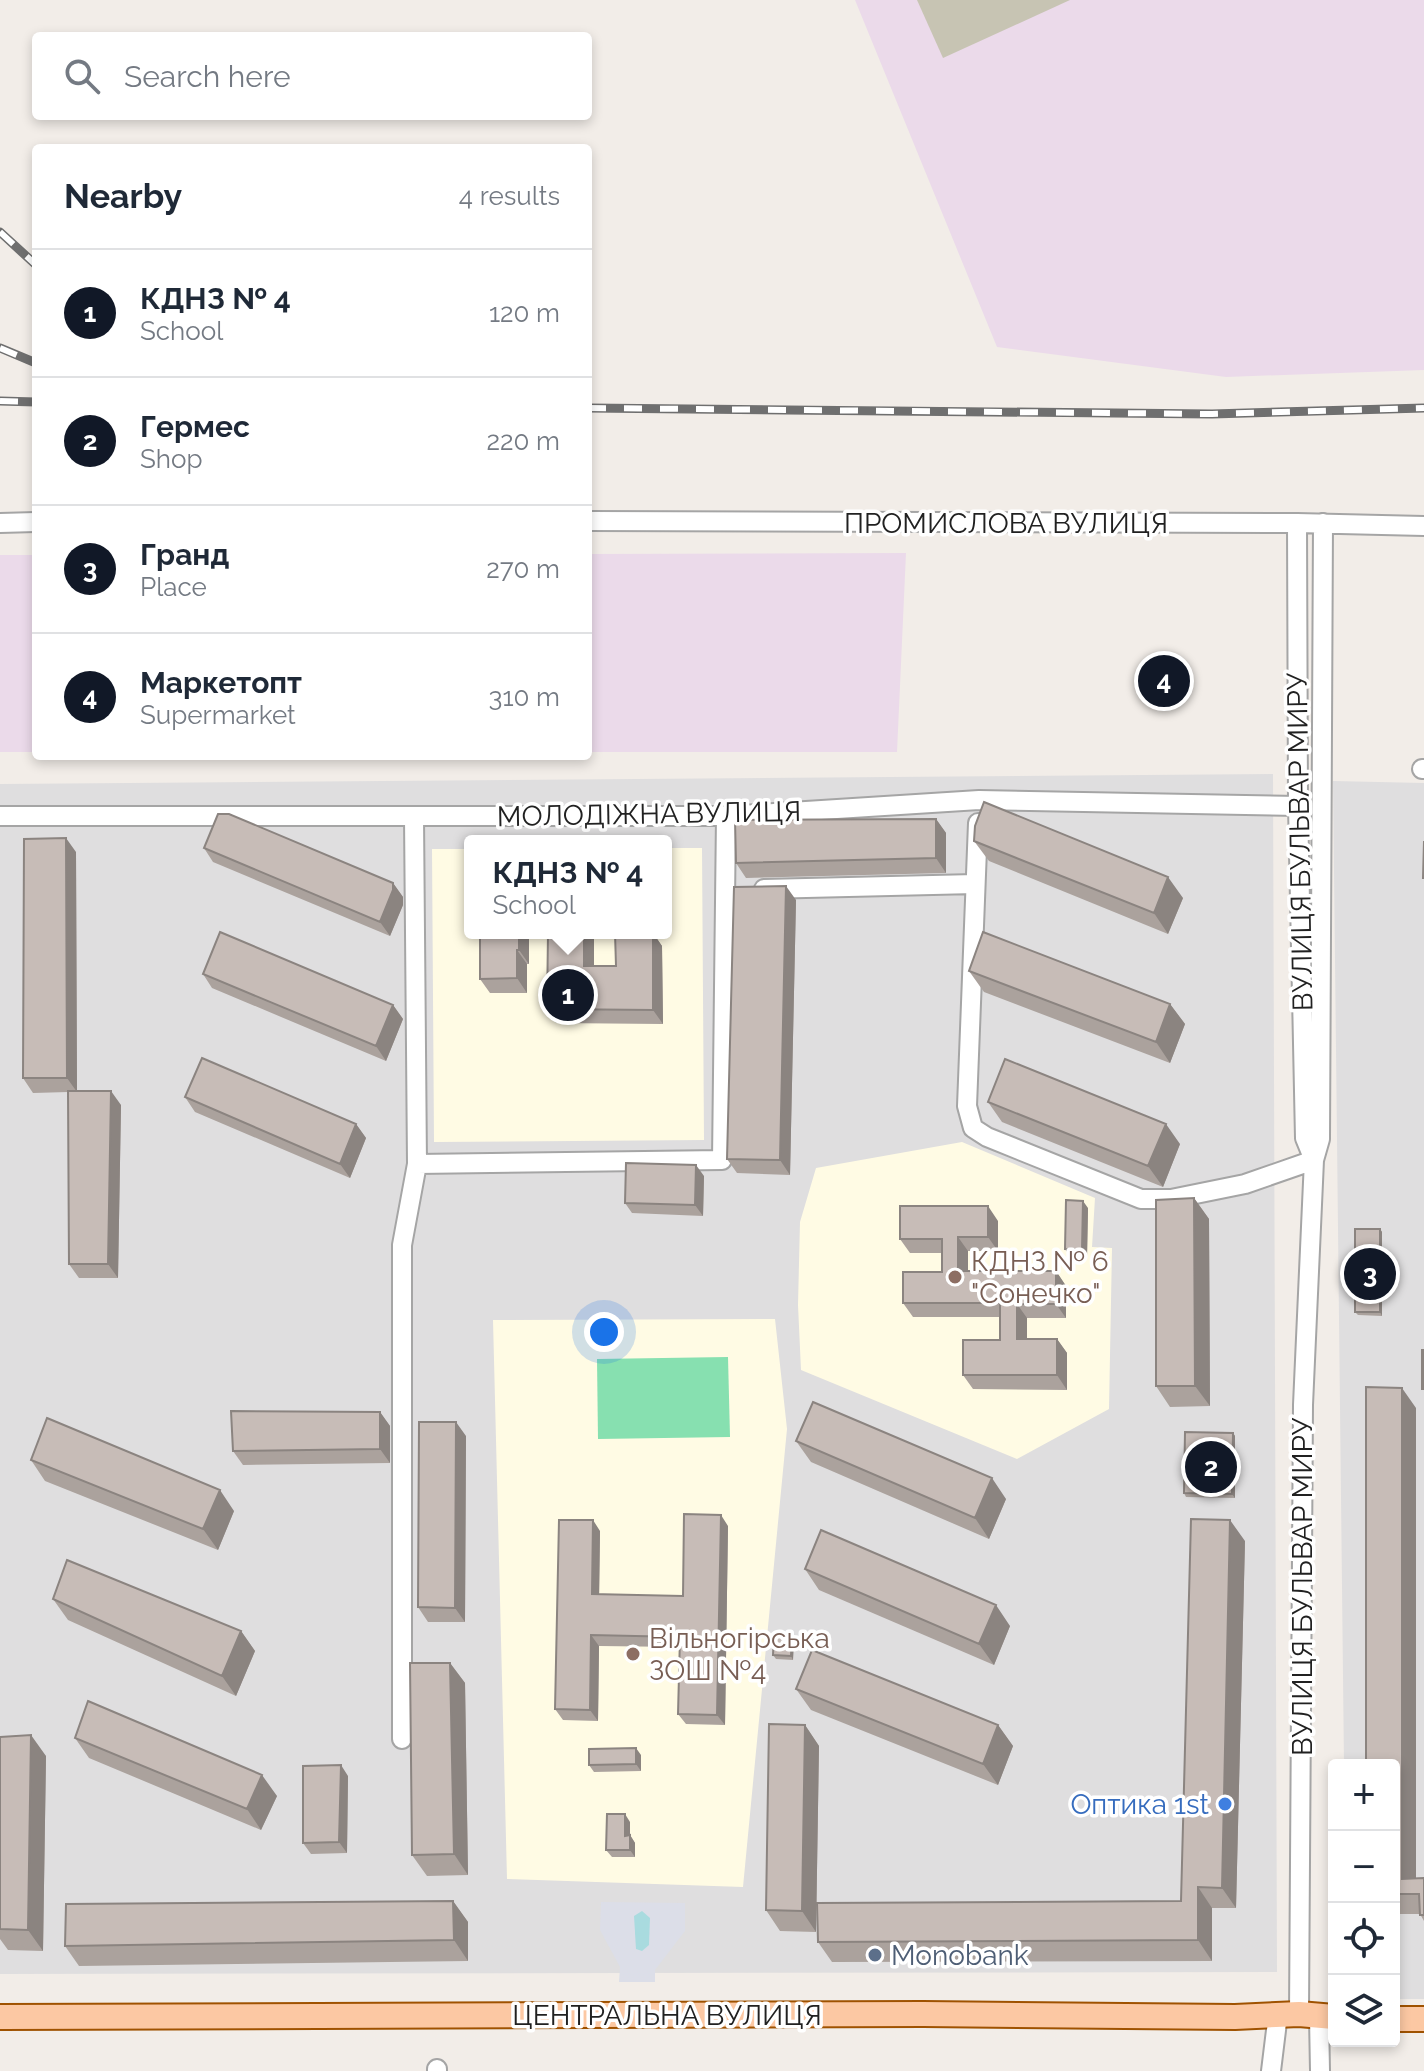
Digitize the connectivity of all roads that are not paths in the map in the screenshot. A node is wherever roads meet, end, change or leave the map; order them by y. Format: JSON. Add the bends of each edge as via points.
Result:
{"nodes":[{"id":1,"x":592,"y":521,"type":"edge"},
{"id":2,"x":32,"y":522,"type":"edge"},
{"id":3,"x":0,"y":523,"type":"edge"},
{"id":4,"x":1297,"y":523,"type":"junction"},
{"id":5,"x":1323,"y":523,"type":"junction"},
{"id":6,"x":1424,"y":526,"type":"edge"},
{"id":7,"x":979,"y":800,"type":"junction"},
{"id":8,"x":1298,"y":806,"type":"junction"},
{"id":9,"x":0,"y":816,"type":"edge"},
{"id":10,"x":726,"y":816,"type":"junction"},
{"id":11,"x":414,"y":817,"type":"junction"},
{"id":12,"x":975,"y":884,"type":"junction"},
{"id":13,"x":725,"y":890,"type":"junction"},
{"id":14,"x":1314,"y":1160,"type":"junction"},
{"id":15,"x":417,"y":1164,"type":"junction"},
{"id":16,"x":402,"y":1739,"type":"dead end"},
{"id":17,"x":1307,"y":2016,"type":"edge"},
{"id":18,"x":0,"y":2017,"type":"edge"},
{"id":19,"x":1400,"y":2019,"type":"edge"},
{"id":20,"x":1424,"y":2019,"type":"edge"},
{"id":21,"x":1271,"y":2071,"type":"edge"},
{"id":22,"x":1320,"y":2071,"type":"edge"}],
"edges":[{"from":1,"to":4,"type":"street","name":"ПРОМИСЛОВА ВУЛИЦЯ"},
{"from":2,"to":3,"type":"street"},
{"from":4,"to":5,"type":"street","name":"ПРОМИСЛОВА ВУЛИЦЯ"},
{"from":4,"to":8,"type":"street","name":"ВУЛИЦЯ БУЛЬВАР МИРУ"},
{"from":5,"to":6,"type":"street","name":"ПРОМИСЛОВА ВУЛИЦЯ"},
{"from":5,"to":14,"type":"street","name":"ВУЛИЦЯ БУЛЬВАР МИРУ","via":[[1320,1139]]},
{"from":7,"to":8,"type":"street","name":"МОЛОДІЖНА ВУЛИЦЯ"},
{"from":7,"to":10,"type":"street","name":"МОЛОДІЖНА ВУЛИЦЯ"},
{"from":7,"to":12,"type":"street"},
{"from":8,"to":14,"type":"street","name":"ВУЛИЦЯ БУЛЬВАР МИРУ","via":[[1305,1138]]},
{"from":9,"to":11,"type":"street","name":"МОЛОДІЖНА ВУЛИЦЯ"},
{"from":10,"to":11,"type":"street","name":"МОЛОДІЖНА ВУЛИЦЯ"},
{"from":10,"to":13,"type":"street"},
{"from":11,"to":15,"type":"street"},
{"from":12,"to":13,"type":"street"},
{"from":12,"to":14,"type":"street","via":[[967,1106],[973,1128],[1141,1199],[1171,1199],[1245,1184]]},
{"from":13,"to":15,"type":"street","via":[[722,1160]]},
{"from":14,"to":17,"type":"street","name":"ВУЛИЦЯ БУЛЬВАР МИРУ","via":[[1303,1405]]},
{"from":15,"to":16,"type":"street","via":[[402,1245]]},
{"from":17,"to":18,"type":"main road","name":"ЦЕНТРАЛЬНА ВУЛИЦЯ"},
{"from":17,"to":21,"type":"street","name":"ВУЛИЦЯ БУЛЬВАР МИРУ"},
{"from":17,"to":22,"type":"street","name":"ВУЛИЦЯ БУЛЬВАР МИРУ"},
{"from":19,"to":20,"type":"main road"}]}
